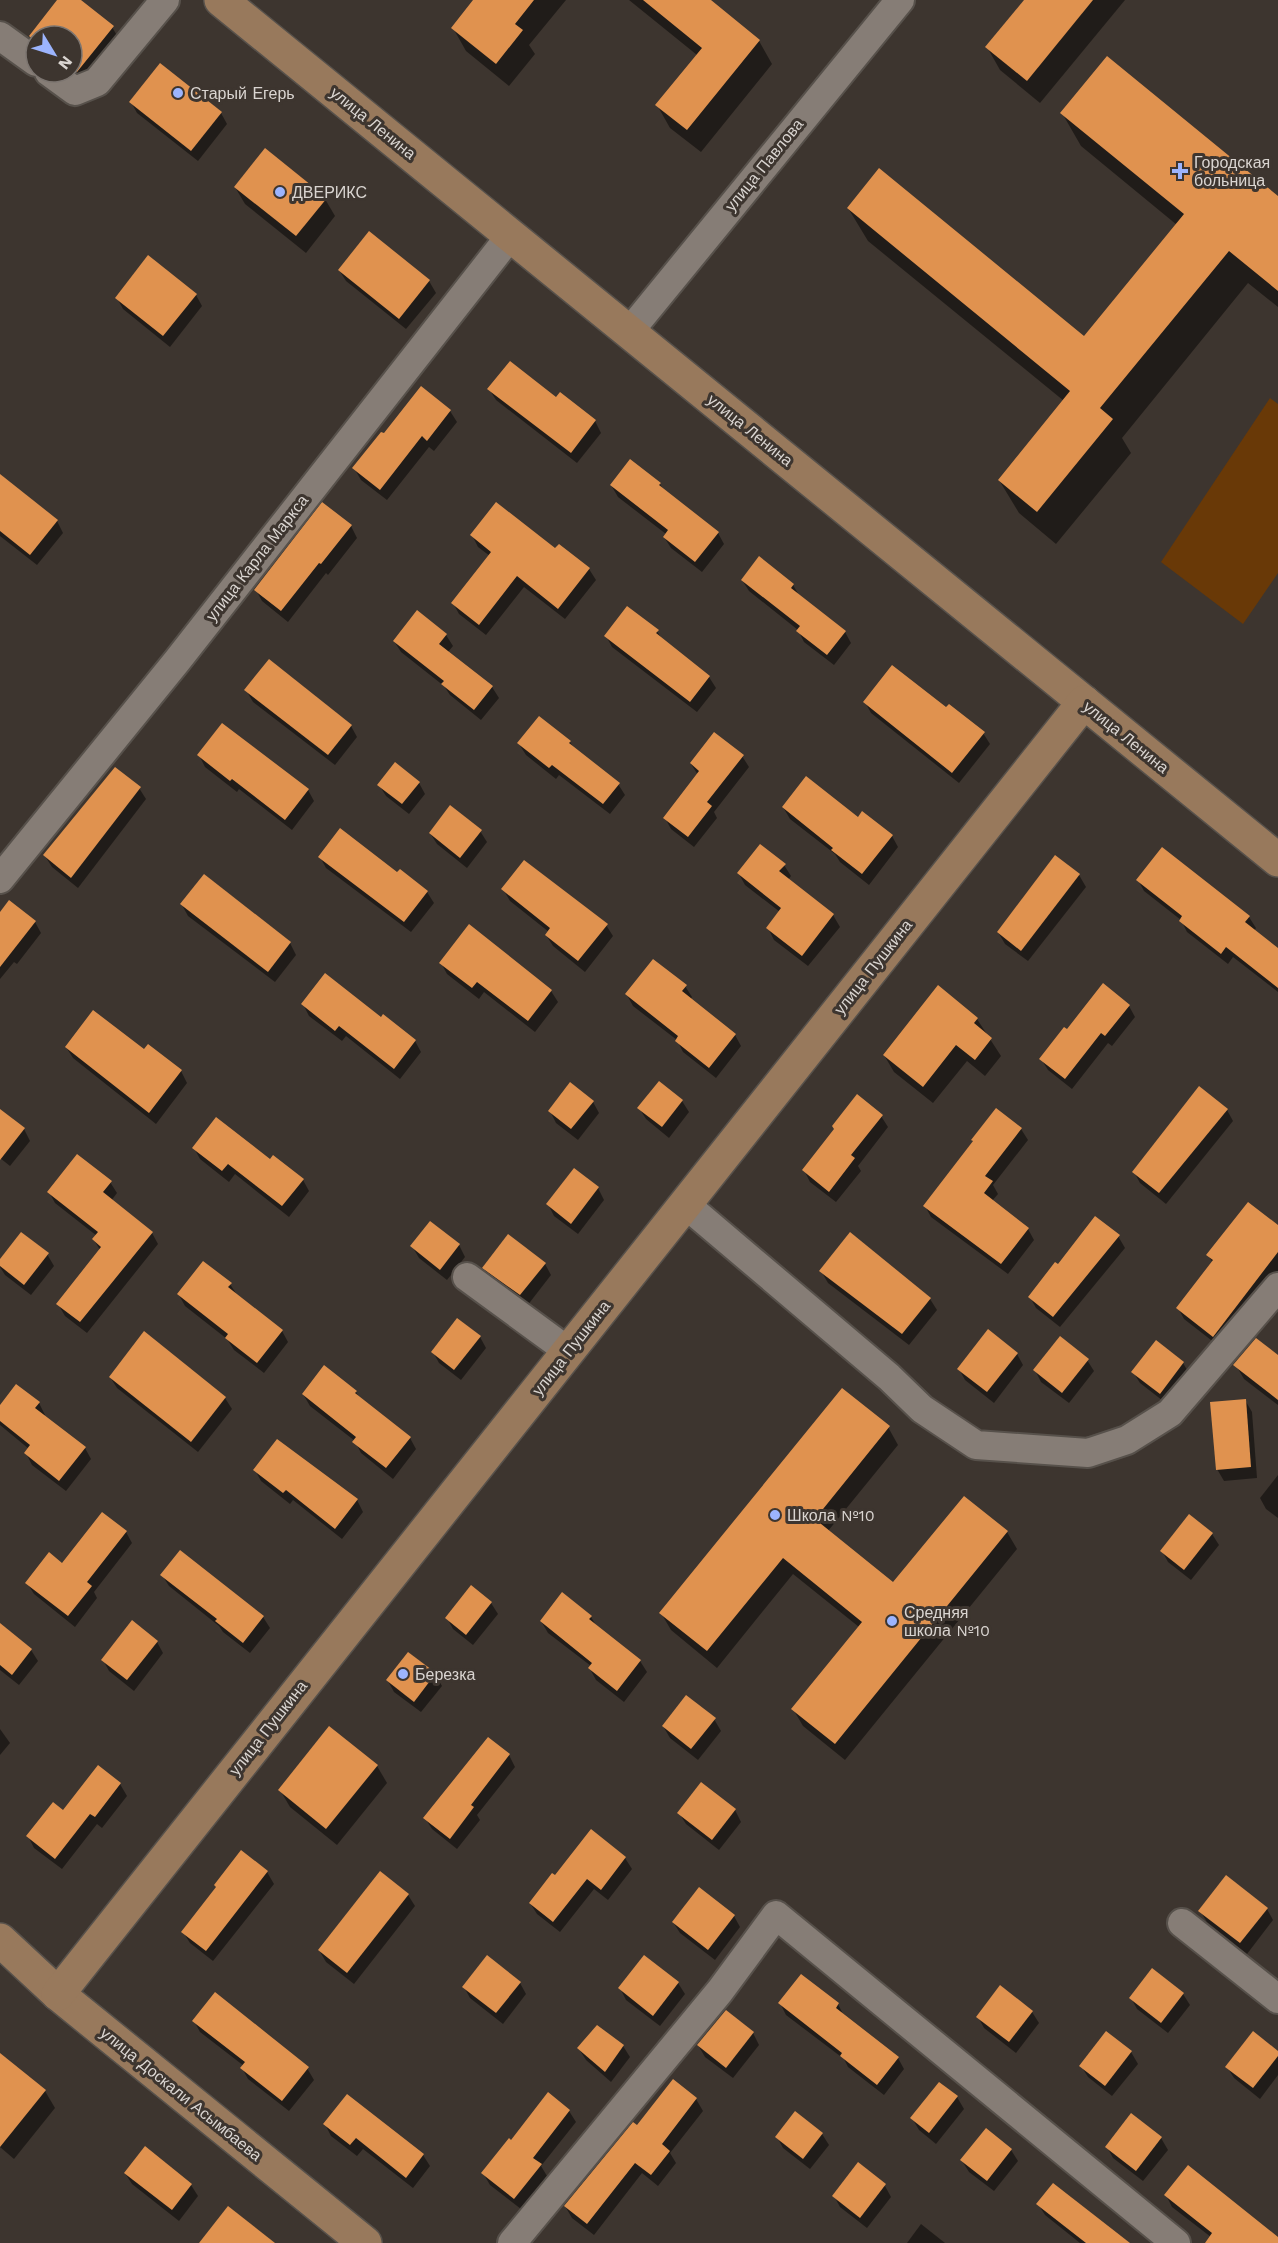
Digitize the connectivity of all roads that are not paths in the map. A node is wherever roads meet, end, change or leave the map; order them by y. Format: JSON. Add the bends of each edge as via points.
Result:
{"nodes":[{"id":1,"x":165,"y":0,"type":"edge"},
{"id":2,"x":221,"y":0,"type":"edge"},
{"id":3,"x":900,"y":0,"type":"edge"},
{"id":4,"x":0,"y":36,"type":"edge"},
{"id":5,"x":24,"y":53,"type":"edge"},
{"id":6,"x":65,"y":84,"type":"edge"},
{"id":7,"x":511,"y":235,"type":"junction"},
{"id":8,"x":629,"y":332,"type":"junction"},
{"id":9,"x":1084,"y":702,"type":"junction"},
{"id":10,"x":1278,"y":860,"type":"edge"},
{"id":11,"x":0,"y":879,"type":"edge"},
{"id":12,"x":685,"y":1204,"type":"junction"},
{"id":13,"x":467,"y":1277,"type":"dead end"},
{"id":14,"x":1278,"y":1287,"type":"edge"},
{"id":15,"x":568,"y":1351,"type":"junction"},
{"id":16,"x":1182,"y":1923,"type":"dead end"},
{"id":17,"x":0,"y":1940,"type":"edge"},
{"id":18,"x":58,"y":1994,"type":"junction"},
{"id":19,"x":1278,"y":1999,"type":"edge"},
{"id":20,"x":365,"y":2243,"type":"edge"},
{"id":21,"x":512,"y":2243,"type":"edge"},
{"id":22,"x":1176,"y":2243,"type":"edge"}],
"edges":[{"from":1,"to":6,"type":"street","via":[[97,82],[75,91]]},
{"from":2,"to":7,"type":"street","name":"улица Ленина"},
{"from":3,"to":8,"type":"street","name":"улица Павлова"},
{"from":4,"to":5,"type":"street"},
{"from":7,"to":8,"type":"street","name":"улица Ленина"},
{"from":7,"to":11,"type":"street","name":"улица Карла Маркса","via":[[177,661]]},
{"from":8,"to":9,"type":"street","name":"улица Ленина"},
{"from":9,"to":10,"type":"street","name":"улица Ленина"},
{"from":9,"to":12,"type":"street","name":"улица Пушкина"},
{"from":12,"to":14,"type":"street","via":[[922,1409],[976,1444],[1088,1453],[1127,1440],[1170,1413]]},
{"from":12,"to":15,"type":"street","name":"улица Пушкина"},
{"from":13,"to":15,"type":"street"},
{"from":15,"to":18,"type":"street","name":"улица Пушкина"},
{"from":16,"to":19,"type":"street"},
{"from":17,"to":18,"type":"street","name":"улица Доскали Асымбаева"},
{"from":18,"to":20,"type":"street","name":"улица Доскали Асымбаева"},
{"from":21,"to":22,"type":"street","via":[[720,1991],[776,1915]]}]}
